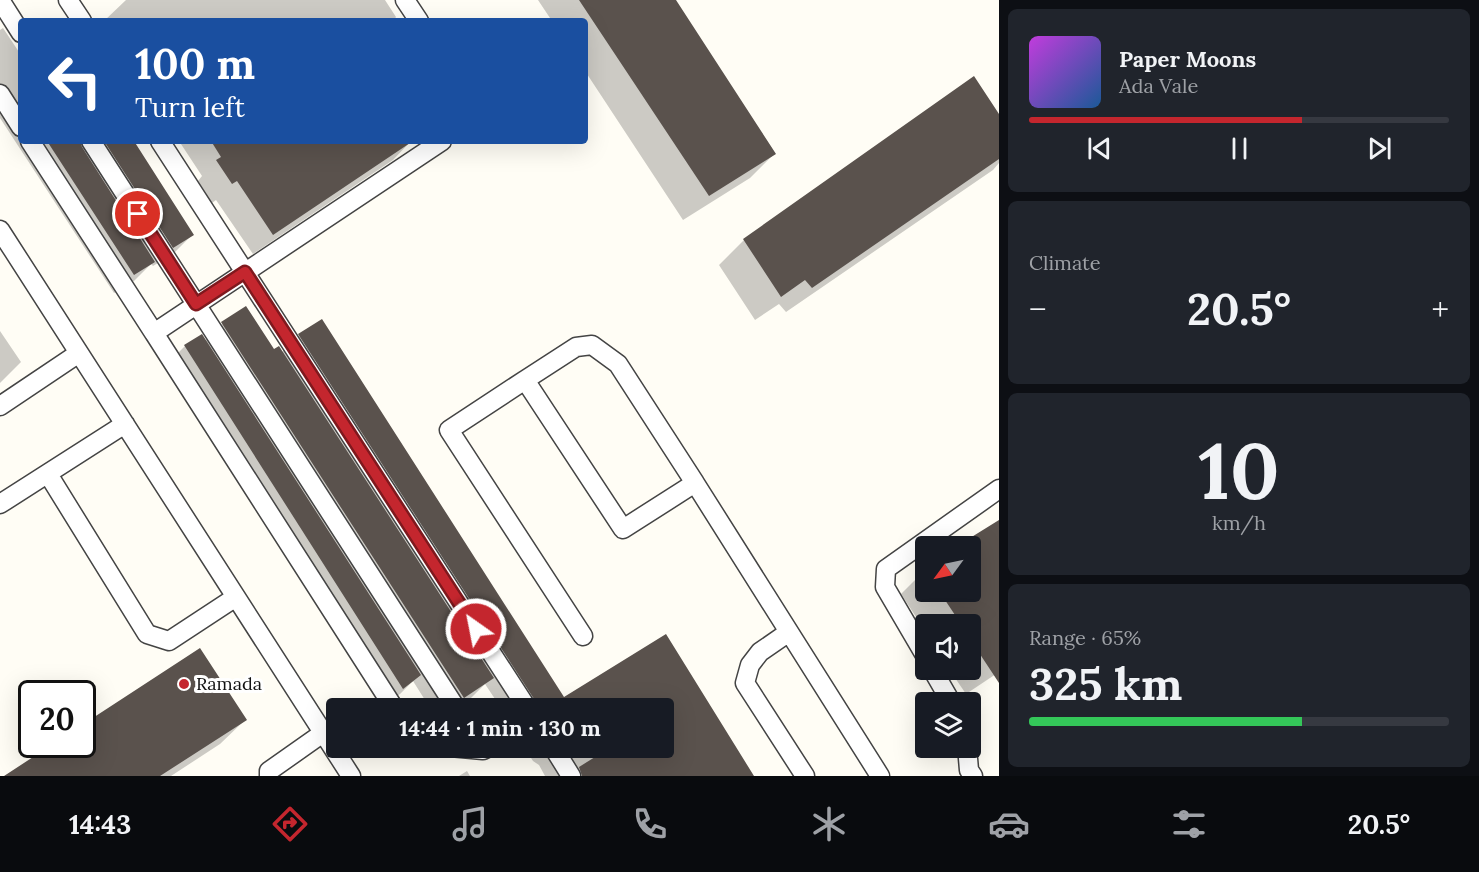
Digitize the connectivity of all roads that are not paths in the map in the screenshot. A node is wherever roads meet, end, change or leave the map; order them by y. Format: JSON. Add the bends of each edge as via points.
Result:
{"nodes":[{"id":1,"x":0,"y":0,"type":"edge"},
{"id":2,"x":68,"y":0,"type":"edge"},
{"id":3,"x":405,"y":0,"type":"edge"},
{"id":4,"x":80,"y":18,"type":"edge"},
{"id":5,"x":417,"y":18,"type":"edge"},
{"id":6,"x":18,"y":28,"type":"edge"},
{"id":7,"x":0,"y":94,"type":"edge"},
{"id":8,"x":18,"y":122,"type":"edge"},
{"id":9,"x":32,"y":144,"type":"edge"},
{"id":10,"x":93,"y":144,"type":"edge"},
{"id":11,"x":162,"y":144,"type":"edge"},
{"id":12,"x":437,"y":144,"type":"edge"},
{"id":13,"x":0,"y":230,"type":"edge"},
{"id":14,"x":245,"y":272,"type":"junction"},
{"id":15,"x":196,"y":304,"type":"junction"},
{"id":16,"x":154,"y":333,"type":"junction"},
{"id":17,"x":79,"y":353,"type":"junction"},
{"id":18,"x":525,"y":380,"type":"junction"},
{"id":19,"x":0,"y":406,"type":"edge"},
{"id":20,"x":125,"y":424,"type":"junction"},
{"id":21,"x":48,"y":474,"type":"junction"},
{"id":22,"x":695,"y":483,"type":"junction"},
{"id":23,"x":999,"y":489,"type":"edge"},
{"id":24,"x":0,"y":504,"type":"edge"},
{"id":25,"x":236,"y":597,"type":"junction"},
{"id":26,"x":789,"y":632,"type":"junction"},
{"id":27,"x":583,"y":636,"type":"dead end"},
{"id":28,"x":915,"y":638,"type":"edge"},
{"id":29,"x":388,"y":698,"type":"edge"},
{"id":30,"x":450,"y":698,"type":"edge"},
{"id":31,"x":521,"y":698,"type":"edge"},
{"id":32,"x":323,"y":733,"type":"junction"},
{"id":33,"x":560,"y":758,"type":"edge"},
{"id":34,"x":967,"y":758,"type":"edge"},
{"id":35,"x":968,"y":774,"type":"edge"},
{"id":36,"x":268,"y":776,"type":"edge"},
{"id":37,"x":351,"y":776,"type":"edge"},
{"id":38,"x":572,"y":776,"type":"edge"},
{"id":39,"x":805,"y":776,"type":"edge"},
{"id":40,"x":880,"y":776,"type":"edge"}],
"edges":[{"from":1,"to":6,"type":"lane"},
{"from":2,"to":4,"type":"lane"},
{"from":3,"to":5,"type":"lane"},
{"from":7,"to":8,"type":"lane"},
{"from":9,"to":16,"type":"lane"},
{"from":10,"to":15,"type":"lane"},
{"from":11,"to":14,"type":"lane"},
{"from":12,"to":14,"type":"lane"},
{"from":13,"to":17,"type":"lane"},
{"from":14,"to":15,"type":"lane"},
{"from":14,"to":31,"type":"lane"},
{"from":15,"to":16,"type":"lane"},
{"from":15,"to":30,"type":"lane"},
{"from":16,"to":29,"type":"lane"},
{"from":17,"to":19,"type":"lane"},
{"from":17,"to":20,"type":"lane"},
{"from":18,"to":22,"type":"lane","via":[[576,347],[592,345],[618,364]]},
{"from":18,"to":22,"type":"lane","via":[[623,529]]},
{"from":18,"to":27,"type":"lane","via":[[449,430]]},
{"from":20,"to":21,"type":"lane"},
{"from":20,"to":25,"type":"lane"},
{"from":21,"to":24,"type":"lane"},
{"from":21,"to":25,"type":"lane","via":[[147,634],[169,641]]},
{"from":22,"to":26,"type":"lane"},
{"from":23,"to":28,"type":"lane","via":[[886,569],[885,587]]},
{"from":25,"to":32,"type":"lane"},
{"from":26,"to":39,"type":"lane","via":[[760,652],[750,665],[745,683]]},
{"from":26,"to":40,"type":"lane"},
{"from":32,"to":36,"type":"lane","via":[[269,771]]},
{"from":32,"to":37,"type":"lane"},
{"from":33,"to":38,"type":"lane"},
{"from":34,"to":35,"type":"lane"}]}
